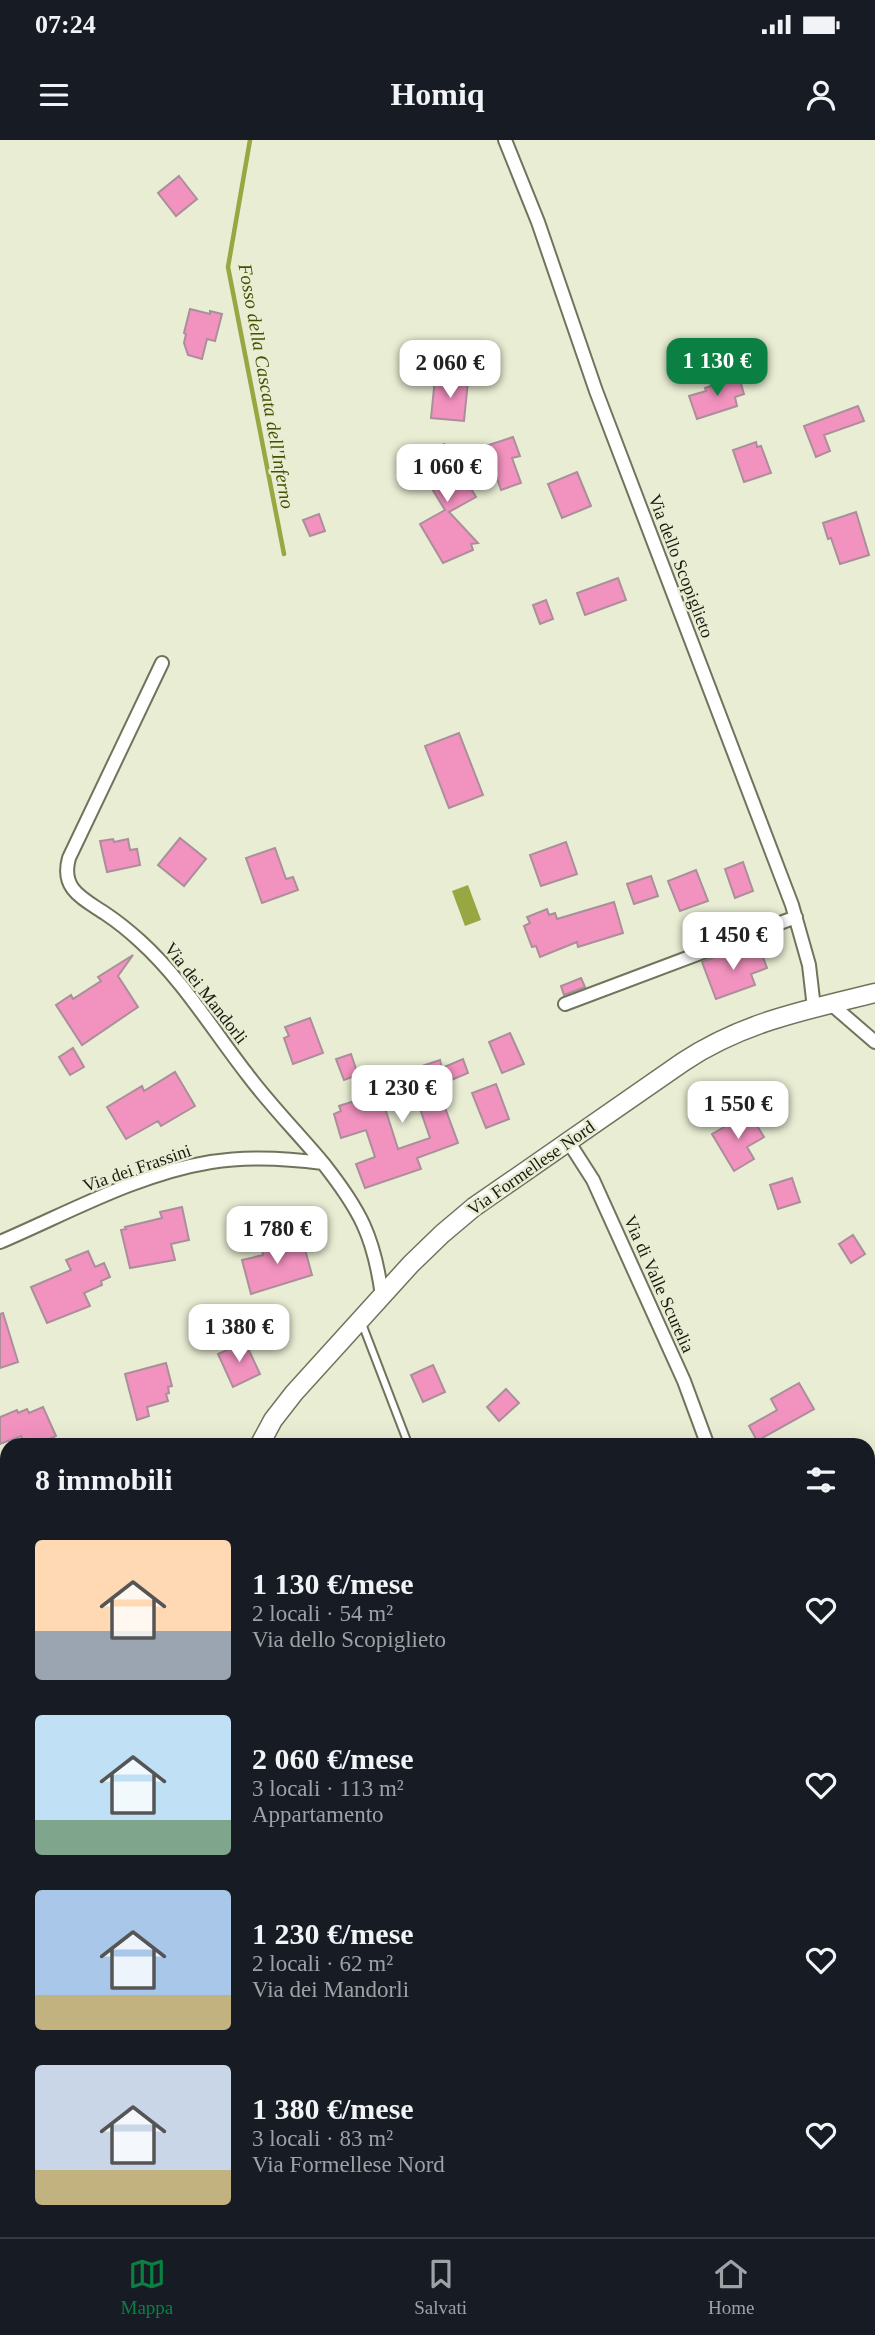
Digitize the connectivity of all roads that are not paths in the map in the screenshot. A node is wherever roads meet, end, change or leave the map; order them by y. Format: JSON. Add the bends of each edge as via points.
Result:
{"nodes":[{"id":1,"x":505,"y":140,"type":"edge"},
{"id":2,"x":162,"y":663,"type":"dead end"},
{"id":3,"x":796,"y":917,"type":"junction"},
{"id":4,"x":875,"y":993,"type":"edge"},
{"id":5,"x":565,"y":1004,"type":"dead end"},
{"id":6,"x":822,"y":1006,"type":"junction"},
{"id":7,"x":875,"y":1042,"type":"edge"},
{"id":8,"x":568,"y":1141,"type":"junction"},
{"id":9,"x":323,"y":1163,"type":"junction"},
{"id":10,"x":0,"y":1242,"type":"edge"},
{"id":11,"x":382,"y":1296,"type":"junction"},
{"id":12,"x":360,"y":1320,"type":"junction"},
{"id":13,"x":263,"y":1438,"type":"edge"},
{"id":14,"x":406,"y":1438,"type":"edge"},
{"id":15,"x":706,"y":1438,"type":"edge"}],
"edges":[{"from":1,"to":3,"type":"street","name":"Via dello Scopiglieto"},
{"from":2,"to":9,"type":"street","name":"Via dei Mandorli","via":[[85,822],[68,862],[67,878],[80,897],[121,924],[156,956],[260,1091]]},
{"from":3,"to":5,"type":"street"},
{"from":3,"to":6,"type":"street","name":"Via dello Scopiglieto"},
{"from":4,"to":6,"type":"street","name":"Via Formellese Nord"},
{"from":6,"to":7,"type":"street"},
{"from":6,"to":8,"type":"street","name":"Via Formellese Nord","via":[[761,1022],[713,1043]]},
{"from":8,"to":11,"type":"street","name":"Via Formellese Nord","via":[[457,1220]]},
{"from":8,"to":15,"type":"street","name":"Via di Valle Scurelia","via":[[593,1180]]},
{"from":9,"to":10,"type":"street","name":"Via dei Frassini","via":[[224,1160],[173,1171]]},
{"from":9,"to":11,"type":"street","name":"Via dei Mandorli","via":[[365,1226],[376,1256]]},
{"from":11,"to":12,"type":"street","name":"Via Formellese Nord"},
{"from":12,"to":13,"type":"street","name":"Via Formellese Nord","via":[[287,1401]]},
{"from":12,"to":14,"type":"lane"}]}
